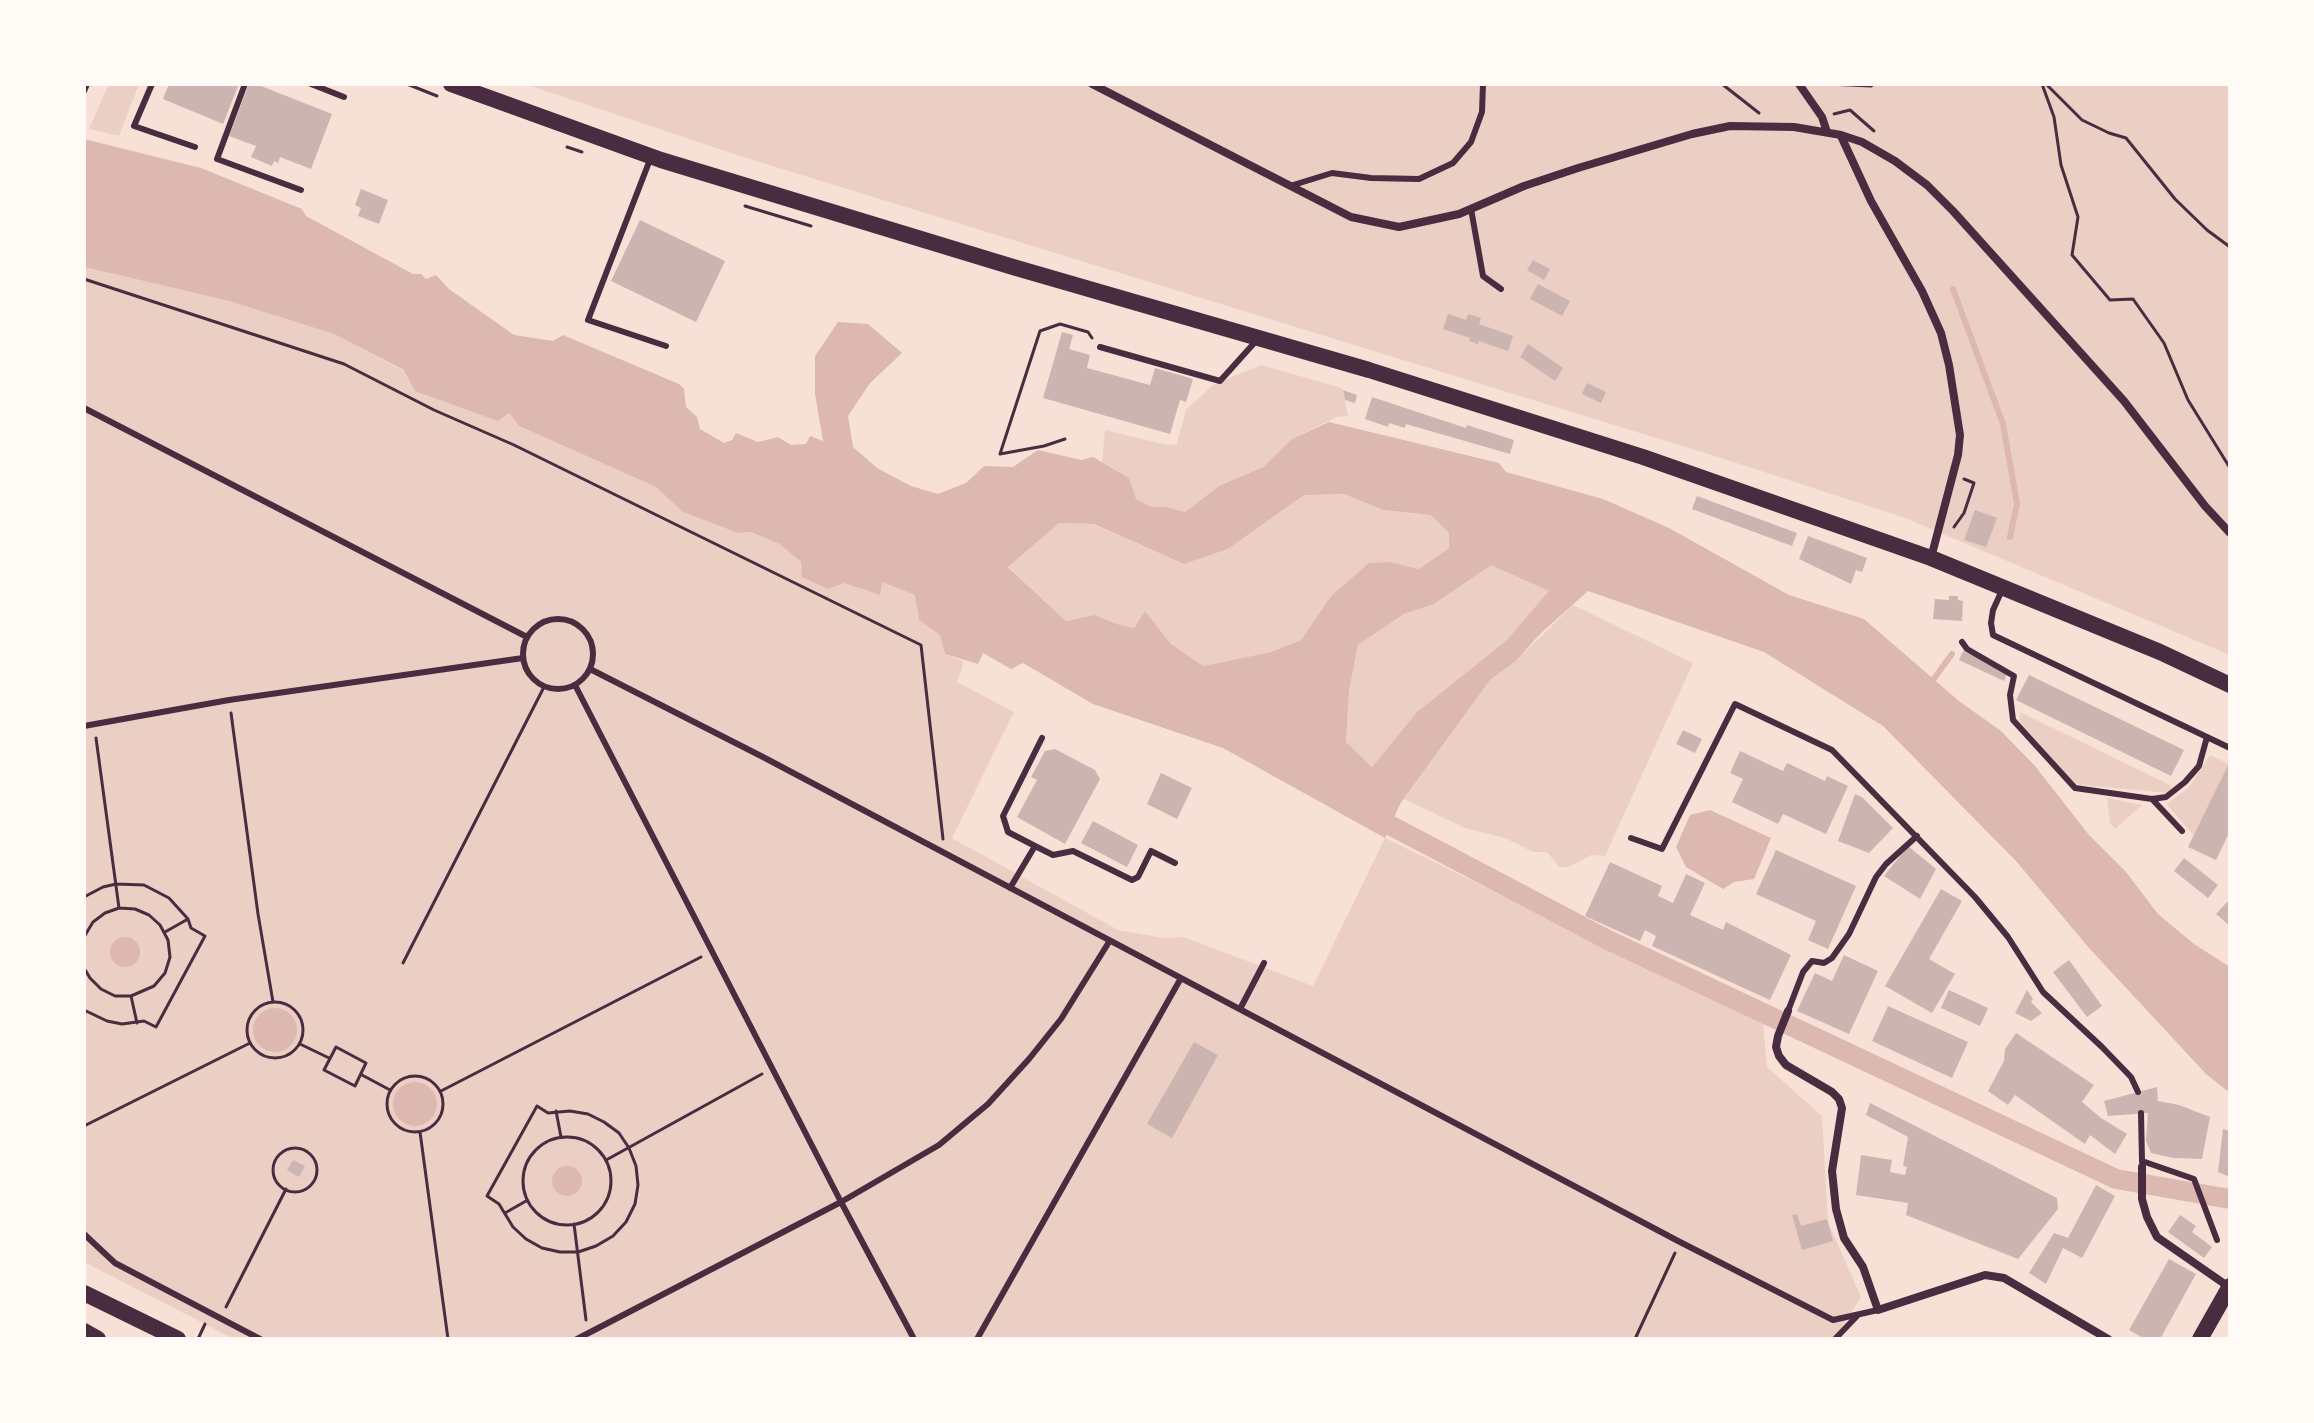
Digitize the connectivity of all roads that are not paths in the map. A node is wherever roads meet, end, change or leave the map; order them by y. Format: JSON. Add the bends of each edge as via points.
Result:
{"nodes":[{"id":1,"x":87,"y":84,"type":"edge"},
{"id":2,"x":152,"y":84,"type":"edge"},
{"id":3,"x":245,"y":84,"type":"edge"},
{"id":4,"x":311,"y":84,"type":"edge"},
{"id":5,"x":451,"y":84,"type":"edge"},
{"id":6,"x":1092,"y":84,"type":"edge"},
{"id":7,"x":1483,"y":84,"type":"edge"},
{"id":8,"x":1799,"y":84,"type":"edge"},
{"id":9,"x":84,"y":91,"type":"edge"},
{"id":10,"x":344,"y":97,"type":"dead end"},
{"id":11,"x":1827,"y":132,"type":"junction"},
{"id":12,"x":1841,"y":135,"type":"junction"},
{"id":13,"x":195,"y":147,"type":"dead end"},
{"id":14,"x":652,"y":157,"type":"junction"},
{"id":15,"x":1290,"y":186,"type":"junction"},
{"id":16,"x":301,"y":190,"type":"dead end"},
{"id":17,"x":1471,"y":209,"type":"junction"},
{"id":18,"x":1501,"y":289,"type":"dead end"},
{"id":19,"x":1258,"y":338,"type":"junction"},
{"id":20,"x":666,"y":346,"type":"dead end"},
{"id":21,"x":1100,"y":347,"type":"road end"},
{"id":22,"x":84,"y":408,"type":"edge"},
{"id":23,"x":2230,"y":533,"type":"edge"},
{"id":24,"x":1931,"y":558,"type":"junction"},
{"id":25,"x":2003,"y":587,"type":"junction"},
{"id":26,"x":527,"y":637,"type":"junction"},
{"id":27,"x":1962,"y":642,"type":"dead end"},
{"id":28,"x":523,"y":658,"type":"junction"},
{"id":29,"x":590,"y":669,"type":"junction"},
{"id":30,"x":575,"y":685,"type":"junction"},
{"id":31,"x":2230,"y":685,"type":"edge"},
{"id":32,"x":84,"y":726,"type":"edge"},
{"id":33,"x":2207,"y":737,"type":"junction"},
{"id":34,"x":1042,"y":738,"type":"dead end"},
{"id":35,"x":2230,"y":748,"type":"edge"},
{"id":36,"x":2152,"y":799,"type":"junction"},
{"id":37,"x":2182,"y":831,"type":"dead end"},
{"id":38,"x":1917,"y":836,"type":"junction"},
{"id":39,"x":1631,"y":838,"type":"dead end"},
{"id":40,"x":1035,"y":846,"type":"junction"},
{"id":41,"x":1175,"y":863,"type":"dead end"},
{"id":42,"x":1010,"y":888,"type":"junction"},
{"id":43,"x":1109,"y":942,"type":"junction"},
{"id":44,"x":1264,"y":963,"type":"dead end"},
{"id":45,"x":1181,"y":978,"type":"junction"},
{"id":46,"x":1240,"y":1009,"type":"junction"},
{"id":47,"x":1788,"y":1011,"type":"joint"},
{"id":48,"x":2138,"y":1092,"type":"dead end"},
{"id":49,"x":2141,"y":1113,"type":"dead end"},
{"id":50,"x":2142,"y":1164,"type":"junction"},
{"id":51,"x":841,"y":1202,"type":"junction"},
{"id":52,"x":84,"y":1234,"type":"edge"},
{"id":53,"x":2217,"y":1240,"type":"dead end"},
{"id":54,"x":2230,"y":1287,"type":"edge"},
{"id":55,"x":84,"y":1293,"type":"edge"},
{"id":56,"x":1878,"y":1310,"type":"junction"},
{"id":57,"x":1858,"y":1315,"type":"junction"},
{"id":58,"x":84,"y":1331,"type":"edge"},
{"id":59,"x":98,"y":1339,"type":"edge"},
{"id":60,"x":178,"y":1339,"type":"edge"},
{"id":61,"x":260,"y":1339,"type":"edge"},
{"id":62,"x":577,"y":1339,"type":"edge"},
{"id":63,"x":914,"y":1339,"type":"edge"},
{"id":64,"x":977,"y":1339,"type":"edge"},
{"id":65,"x":1835,"y":1339,"type":"edge"},
{"id":66,"x":2108,"y":1339,"type":"edge"},
{"id":67,"x":2200,"y":1339,"type":"edge"}],
"edges":[{"from":1,"to":9,"type":"lane"},
{"from":2,"to":13,"type":"lane","via":[[134,126]]},
{"from":3,"to":16,"type":"lane","via":[[217,159]]},
{"from":4,"to":10,"type":"lane"},
{"from":5,"to":14,"type":"main road"},
{"from":6,"to":15,"type":"street"},
{"from":7,"to":15,"type":"lane","via":[[1482,112],[1471,142],[1453,163],[1419,179],[1332,173]]},
{"from":8,"to":11,"type":"street"},
{"from":11,"to":12,"type":"street"},
{"from":11,"to":17,"type":"street","via":[[1730,126],[1524,186]]},
{"from":12,"to":23,"type":"street","via":[[1895,161],[1953,211],[2124,401]]},
{"from":12,"to":24,"type":"street","via":[[1941,333],[1960,435]]},
{"from":14,"to":19,"type":"main road"},
{"from":14,"to":20,"type":"lane","via":[[588,320]]},
{"from":15,"to":17,"type":"street","via":[[1351,217],[1399,227]]},
{"from":17,"to":18,"type":"lane","via":[[1483,276]]},
{"from":19,"to":21,"type":"lane","via":[[1220,381]]},
{"from":19,"to":24,"type":"main road","via":[[1628,452]]},
{"from":22,"to":26,"type":"lane"},
{"from":24,"to":25,"type":"main road"},
{"from":25,"to":31,"type":"main road"},
{"from":25,"to":33,"type":"lane","via":[[1993,610],[1993,635]]},
{"from":26,"to":28,"type":"lane"},
{"from":26,"to":29,"type":"lane","via":[[553,619],[574,623],[593,648]]},
{"from":27,"to":36,"type":"lane","via":[[2014,676],[2013,720],[2072,786]]},
{"from":28,"to":30,"type":"lane","via":[[529,675],[544,687]]},
{"from":28,"to":32,"type":"lane"},
{"from":29,"to":30,"type":"lane"},
{"from":29,"to":42,"type":"lane"},
{"from":30,"to":51,"type":"lane"},
{"from":33,"to":35,"type":"lane"},
{"from":33,"to":36,"type":"lane","via":[[2194,773],[2173,794]]},
{"from":34,"to":40,"type":"lane","via":[[1003,816],[1008,832]]},
{"from":36,"to":37,"type":"lane"},
{"from":38,"to":39,"type":"lane","via":[[1832,750],[1735,704],[1662,849]]},
{"from":38,"to":47,"type":"lane","via":[[1876,877],[1832,958],[1812,961],[1803,972]]},
{"from":38,"to":48,"type":"lane","via":[[2008,937],[2043,992],[2131,1077]]},
{"from":40,"to":41,"type":"lane","via":[[1053,855],[1073,851],[1132,880],[1151,851]]},
{"from":40,"to":42,"type":"lane"},
{"from":42,"to":43,"type":"lane"},
{"from":43,"to":45,"type":"lane"},
{"from":43,"to":51,"type":"lane","via":[[1061,1019],[988,1104],[939,1145]]},
{"from":44,"to":46,"type":"lane"},
{"from":45,"to":46,"type":"lane"},
{"from":45,"to":64,"type":"lane"},
{"from":46,"to":57,"type":"lane","via":[[1833,1320]]},
{"from":47,"to":56,"type":"street","via":[[1776,1047],[1786,1065],[1832,1092],[1842,1108],[1832,1171],[1836,1209]]},
{"from":49,"to":50,"type":"lane"},
{"from":50,"to":53,"type":"lane","via":[[2194,1179]]},
{"from":50,"to":54,"type":"street","via":[[2142,1199],[2157,1237]]},
{"from":51,"to":62,"type":"lane"},
{"from":51,"to":63,"type":"lane"},
{"from":52,"to":61,"type":"lane","via":[[115,1263]]},
{"from":54,"to":67,"type":"main road"},
{"from":55,"to":60,"type":"main road"},
{"from":56,"to":57,"type":"lane"},
{"from":56,"to":66,"type":"street","via":[[1985,1275],[2004,1278]]},
{"from":57,"to":65,"type":"lane"},
{"from":58,"to":59,"type":"main road"}]}
